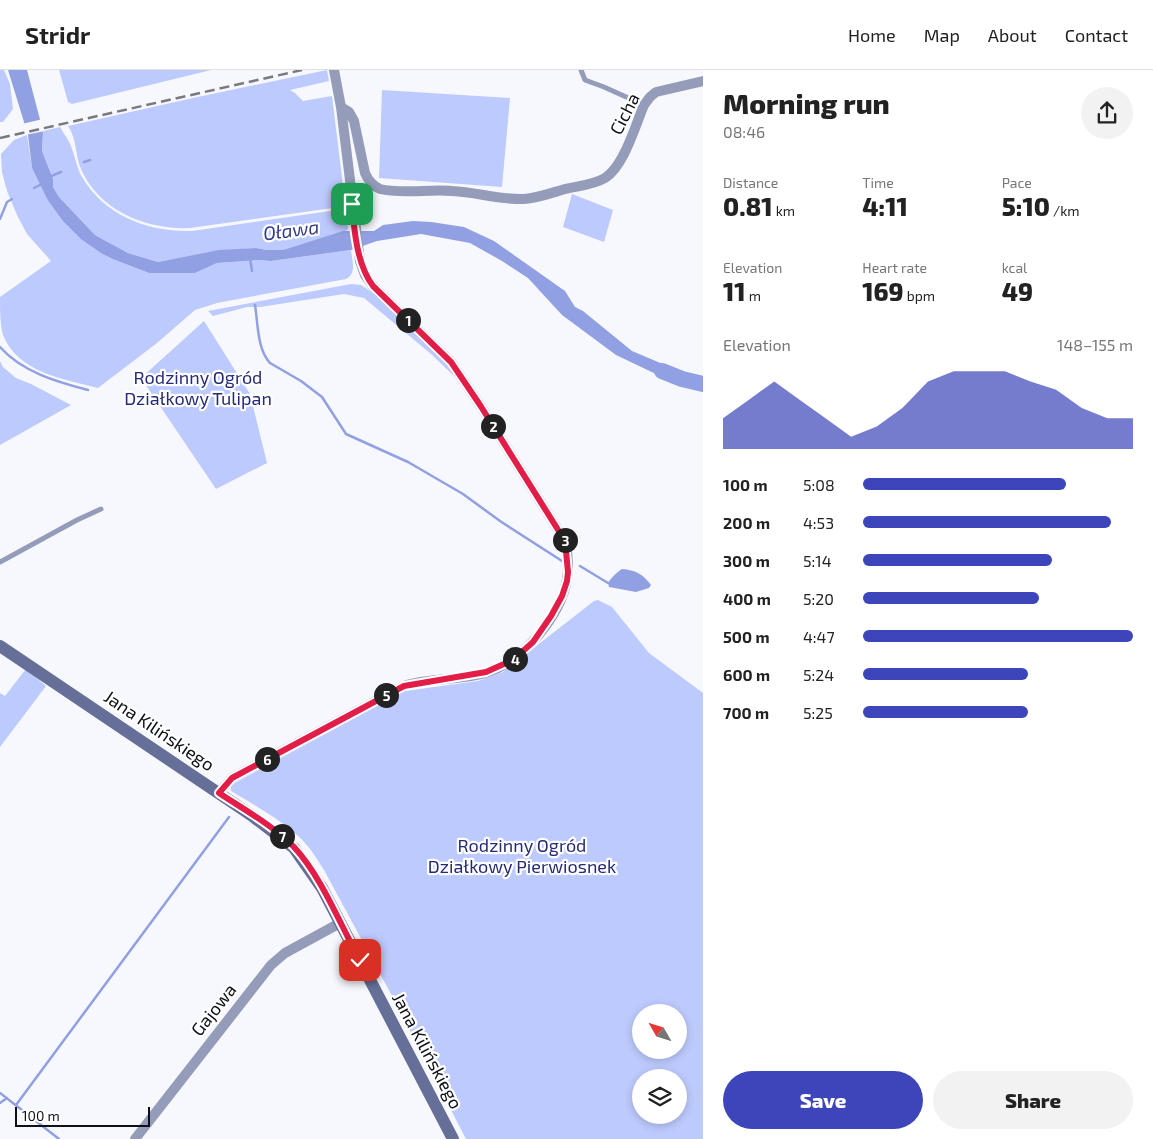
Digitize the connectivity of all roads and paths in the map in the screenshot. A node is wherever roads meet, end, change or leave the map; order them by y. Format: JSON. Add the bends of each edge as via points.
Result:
{"nodes":[{"id":1,"x":334,"y":70,"type":"edge"},
{"id":2,"x":581,"y":70,"type":"edge"},
{"id":3,"x":703,"y":81,"type":"edge"},
{"id":4,"x":341,"y":103,"type":"junction"},
{"id":5,"x":644,"y":105,"type":"junction"},
{"id":6,"x":101,"y":509,"type":"dead end"},
{"id":7,"x":0,"y":562,"type":"edge"},
{"id":8,"x":0,"y":646,"type":"edge"},
{"id":9,"x":219,"y":793,"type":"junction"},
{"id":10,"x":340,"y":923,"type":"junction"},
{"id":11,"x":135,"y":1139,"type":"edge"},
{"id":12,"x":453,"y":1139,"type":"edge"}],
"edges":[{"from":1,"to":4,"type":"street"},
{"from":2,"to":5,"type":"lane","via":[[585,80]]},
{"from":3,"to":5,"type":"street","name":"Cicha","via":[[656,92]]},
{"from":4,"to":5,"type":"street","name":"Cicha","via":[[354,121],[367,178],[381,189],[433,189],[508,200],[526,199],[604,178],[616,168]]},
{"from":4,"to":9,"type":"street","via":[[353,212],[365,275],[451,362],[480,405],[565,541],[567,581],[551,616],[533,642],[513,660],[486,672],[404,686],[232,778]]},
{"from":6,"to":7,"type":"lane"},
{"from":8,"to":9,"type":"street","name":"Jana Kilińskiego"},
{"from":9,"to":10,"type":"street","name":"Jana Kilińskiego","via":[[294,848],[318,880]]},
{"from":10,"to":11,"type":"street","name":"Gajowa","via":[[271,964]]},
{"from":10,"to":12,"type":"street","name":"Jana Kilińskiego"}]}
